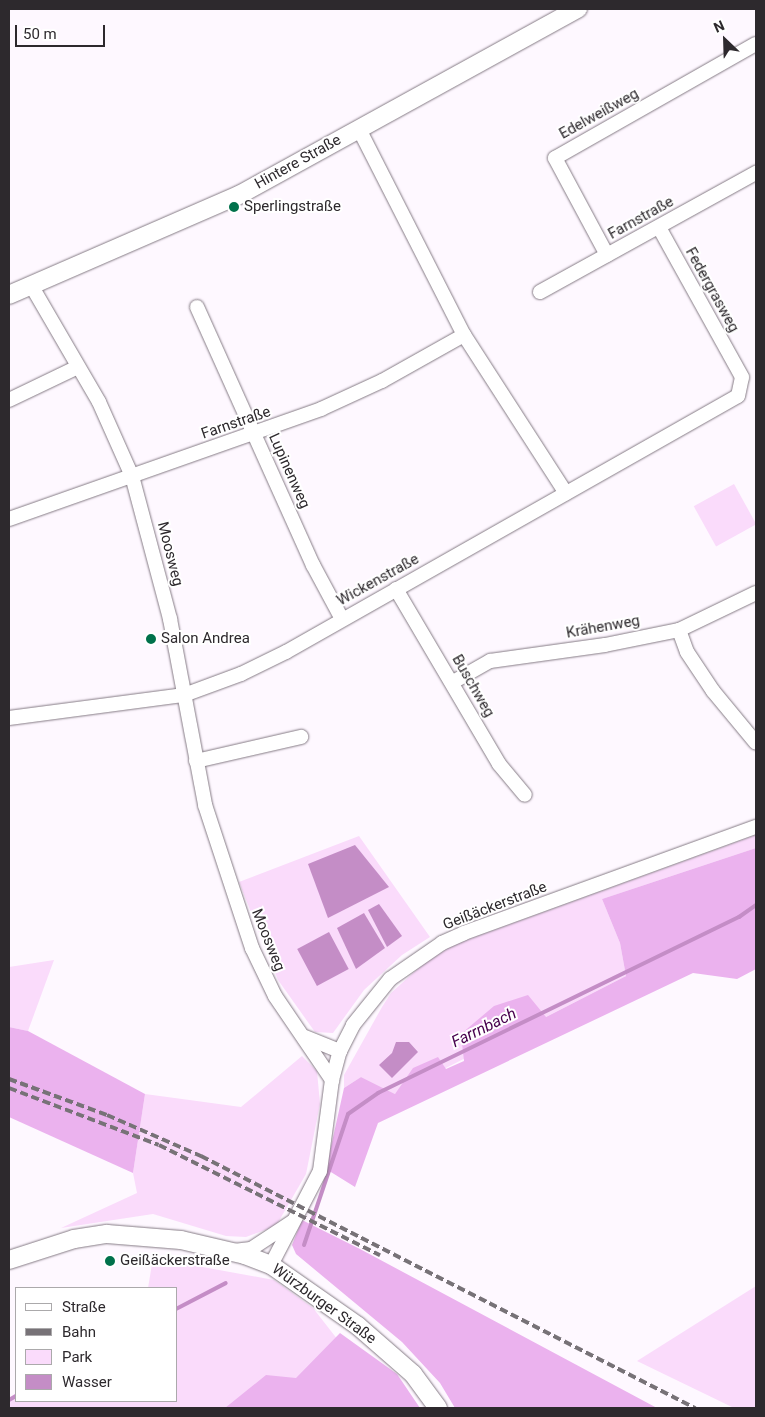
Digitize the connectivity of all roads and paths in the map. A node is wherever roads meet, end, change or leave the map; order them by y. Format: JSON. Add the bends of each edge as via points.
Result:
{"nodes":[{"id":1,"x":578,"y":9,"type":"edge"},
{"id":2,"x":756,"y":44,"type":"edge"},
{"id":3,"x":359,"y":129,"type":"junction"},
{"id":4,"x":756,"y":173,"type":"edge"},
{"id":5,"x":659,"y":228,"type":"junction"},
{"id":6,"x":607,"y":256,"type":"junction"},
{"id":7,"x":31,"y":285,"type":"junction"},
{"id":8,"x":540,"y":292,"type":"dead end"},
{"id":9,"x":9,"y":295,"type":"edge"},
{"id":10,"x":197,"y":307,"type":"dead end"},
{"id":11,"x":464,"y":335,"type":"junction"},
{"id":12,"x":78,"y":367,"type":"junction"},
{"id":13,"x":738,"y":396,"type":"joint"},
{"id":14,"x":9,"y":400,"type":"edge"},
{"id":15,"x":254,"y":434,"type":"junction"},
{"id":16,"x":132,"y":476,"type":"junction"},
{"id":17,"x":566,"y":493,"type":"junction"},
{"id":18,"x":9,"y":520,"type":"edge"},
{"id":19,"x":396,"y":589,"type":"junction"},
{"id":20,"x":756,"y":593,"type":"edge"},
{"id":21,"x":342,"y":619,"type":"junction"},
{"id":22,"x":679,"y":630,"type":"junction"},
{"id":23,"x":452,"y":682,"type":"junction"},
{"id":24,"x":184,"y":695,"type":"junction"},
{"id":25,"x":9,"y":718,"type":"edge"},
{"id":26,"x":301,"y":737,"type":"dead end"},
{"id":27,"x":756,"y":742,"type":"edge"},
{"id":28,"x":196,"y":761,"type":"junction"},
{"id":29,"x":525,"y":795,"type":"dead end"},
{"id":30,"x":756,"y":827,"type":"edge"},
{"id":31,"x":305,"y":1037,"type":"junction"},
{"id":32,"x":340,"y":1051,"type":"junction"},
{"id":33,"x":332,"y":1080,"type":"junction"},
{"id":34,"x":294,"y":1220,"type":"junction"},
{"id":35,"x":229,"y":1251,"type":"junction"},
{"id":36,"x":9,"y":1260,"type":"edge"},
{"id":37,"x":271,"y":1265,"type":"junction"},
{"id":38,"x":438,"y":1408,"type":"edge"}],
"edges":[{"from":1,"to":3,"type":"street","name":"Hintere Straße"},
{"from":2,"to":6,"type":"street","name":"Edelweißweg","via":[[554,158]]},
{"from":3,"to":7,"type":"street","name":"Hintere Straße","via":[[239,195]]},
{"from":3,"to":11,"type":"street"},
{"from":4,"to":5,"type":"street","name":"Farnstraße"},
{"from":5,"to":6,"type":"street","name":"Farnstraße"},
{"from":5,"to":13,"type":"street","name":"Federgrasweg","via":[[742,377]]},
{"from":6,"to":8,"type":"street","name":"Farnstraße"},
{"from":7,"to":9,"type":"street","name":"Hintere Straße"},
{"from":7,"to":12,"type":"street","name":"Moosweg"},
{"from":10,"to":15,"type":"street","name":"Lupinenweg"},
{"from":11,"to":15,"type":"street","name":"Farnstraße","via":[[382,381],[321,409]]},
{"from":11,"to":17,"type":"street"},
{"from":12,"to":14,"type":"street"},
{"from":12,"to":16,"type":"street","name":"Moosweg","via":[[99,402]]},
{"from":13,"to":17,"type":"street","name":"Wickenstraße"},
{"from":15,"to":16,"type":"street","name":"Farnstraße"},
{"from":15,"to":21,"type":"street","name":"Lupinenweg","via":[[313,565]]},
{"from":16,"to":18,"type":"street","name":"Farnstraße"},
{"from":16,"to":24,"type":"street","name":"Moosweg","via":[[158,565]]},
{"from":17,"to":19,"type":"street","name":"Wickenstraße"},
{"from":19,"to":21,"type":"street","name":"Wickenstraße"},
{"from":19,"to":23,"type":"street","name":"Buschweg"},
{"from":20,"to":22,"type":"street","name":"Krähenweg"},
{"from":21,"to":24,"type":"street","name":"Wickenstraße","via":[[241,674]]},
{"from":22,"to":23,"type":"street","name":"Krähenweg","via":[[605,645],[490,660]]},
{"from":22,"to":27,"type":"street","via":[[687,652],[713,691]]},
{"from":23,"to":29,"type":"street","name":"Buschweg","via":[[499,764]]},
{"from":24,"to":25,"type":"street","name":"Wickenstraße"},
{"from":24,"to":28,"type":"street","name":"Moosweg"},
{"from":26,"to":28,"type":"street"},
{"from":28,"to":31,"type":"street","name":"Moosweg","via":[[221,858],[252,948],[275,996]]},
{"from":30,"to":32,"type":"street","name":"Geißäckerstraße","via":[[442,943],[390,979],[353,1025]]},
{"from":31,"to":32,"type":"street"},
{"from":31,"to":33,"type":"street","name":"Moosweg"},
{"from":32,"to":33,"type":"street","name":"Geißäckerstraße"},
{"from":33,"to":34,"type":"street","name":"Geißäckerstraße","via":[[320,1172]]},
{"from":34,"to":35,"type":"street","name":"Geißäckerstraße","via":[[251,1249]]},
{"from":34,"to":37,"type":"street","name":"Geißäckerstraße"},
{"from":35,"to":36,"type":"street","name":"Würzburger Straße","via":[[181,1240],[107,1234],[74,1239]]},
{"from":35,"to":37,"type":"street","name":"Würzburger Straße"},
{"from":37,"to":38,"type":"street","name":"Würzburger Straße","via":[[358,1326],[413,1374]]}]}
